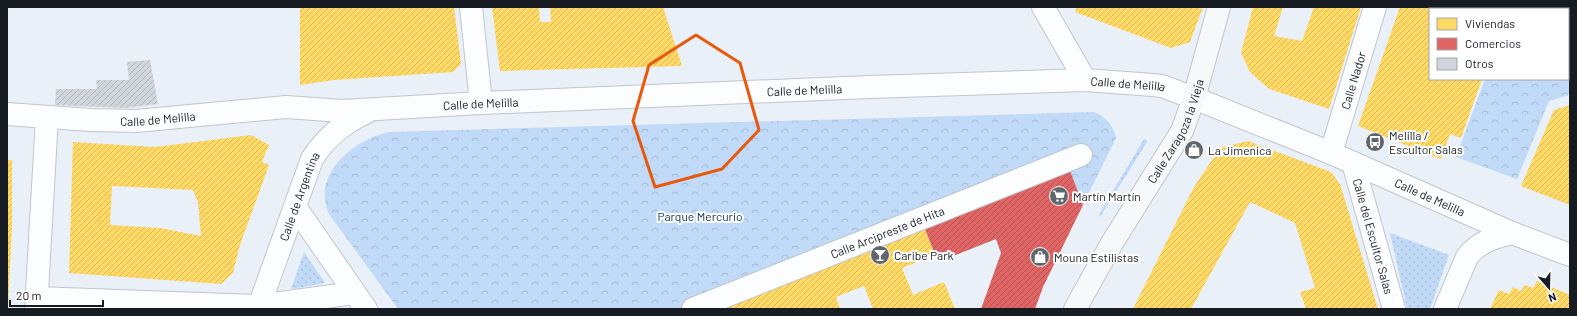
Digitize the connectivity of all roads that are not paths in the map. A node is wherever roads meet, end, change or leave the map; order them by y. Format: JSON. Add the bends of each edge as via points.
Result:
{"nodes":[{"id":1,"x":470,"y":7,"type":"edge"},
{"id":2,"x":1043,"y":7,"type":"edge"},
{"id":3,"x":1219,"y":7,"type":"edge"},
{"id":4,"x":1375,"y":7,"type":"edge"},
{"id":5,"x":1085,"y":80,"type":"junction"},
{"id":6,"x":1194,"y":98,"type":"junction"},
{"id":7,"x":481,"y":103,"type":"junction"},
{"id":8,"x":373,"y":109,"type":"junction"},
{"id":9,"x":7,"y":114,"type":"edge"},
{"id":10,"x":47,"y":117,"type":"junction"},
{"id":11,"x":1330,"y":153,"type":"junction"},
{"id":12,"x":1081,"y":155,"type":"dead end"},
{"id":13,"x":1353,"y":163,"type":"junction"},
{"id":14,"x":296,"y":208,"type":"junction"},
{"id":15,"x":1512,"y":233,"type":"junction"},
{"id":16,"x":1570,"y":255,"type":"edge"},
{"id":17,"x":360,"y":301,"type":"edge"},
{"id":18,"x":36,"y":303,"type":"edge"},
{"id":19,"x":258,"y":308,"type":"edge"},
{"id":20,"x":693,"y":309,"type":"edge"},
{"id":21,"x":1075,"y":309,"type":"edge"},
{"id":22,"x":1394,"y":309,"type":"edge"},
{"id":23,"x":1445,"y":309,"type":"edge"}],
"edges":[{"from":1,"to":7,"type":"street"},
{"from":2,"to":5,"type":"street"},
{"from":3,"to":6,"type":"main road","name":"Calle Zaragoza la Vieja"},
{"from":4,"to":11,"type":"street","name":"Calle Nador"},
{"from":5,"to":6,"type":"street","name":"Calle de Melilla","via":[[1162,86]]},
{"from":5,"to":7,"type":"street","name":"Calle de Melilla"},
{"from":6,"to":11,"type":"street","name":"Calle de Melilla"},
{"from":6,"to":21,"type":"main road","name":"Calle Zaragoza la Vieja","via":[[1182,131],[1112,243]]},
{"from":7,"to":8,"type":"street","name":"Calle de Melilla"},
{"from":8,"to":10,"type":"street","name":"Calle de Melilla","via":[[324,111],[286,107],[136,121]]},
{"from":8,"to":14,"type":"street","name":"Calle de Argentina","via":[[340,126],[320,146],[312,160]]},
{"from":9,"to":10,"type":"street","name":"Calle de Melilla"},
{"from":10,"to":18,"type":"street"},
{"from":11,"to":13,"type":"street","name":"Calle de Melilla"},
{"from":12,"to":20,"type":"street","name":"Calle Arcipreste de Hita"},
{"from":13,"to":15,"type":"street","name":"Calle de Melilla"},
{"from":13,"to":22,"type":"street","name":"Calle del Escultor Salas"},
{"from":14,"to":17,"type":"street"},
{"from":14,"to":19,"type":"street","name":"Calle de Argentina"},
{"from":15,"to":16,"type":"street","name":"Calle de Melilla"},
{"from":15,"to":23,"type":"street","via":[[1487,241],[1471,251]]},
{"from":17,"to":19,"type":"street"},
{"from":18,"to":19,"type":"street"}]}
